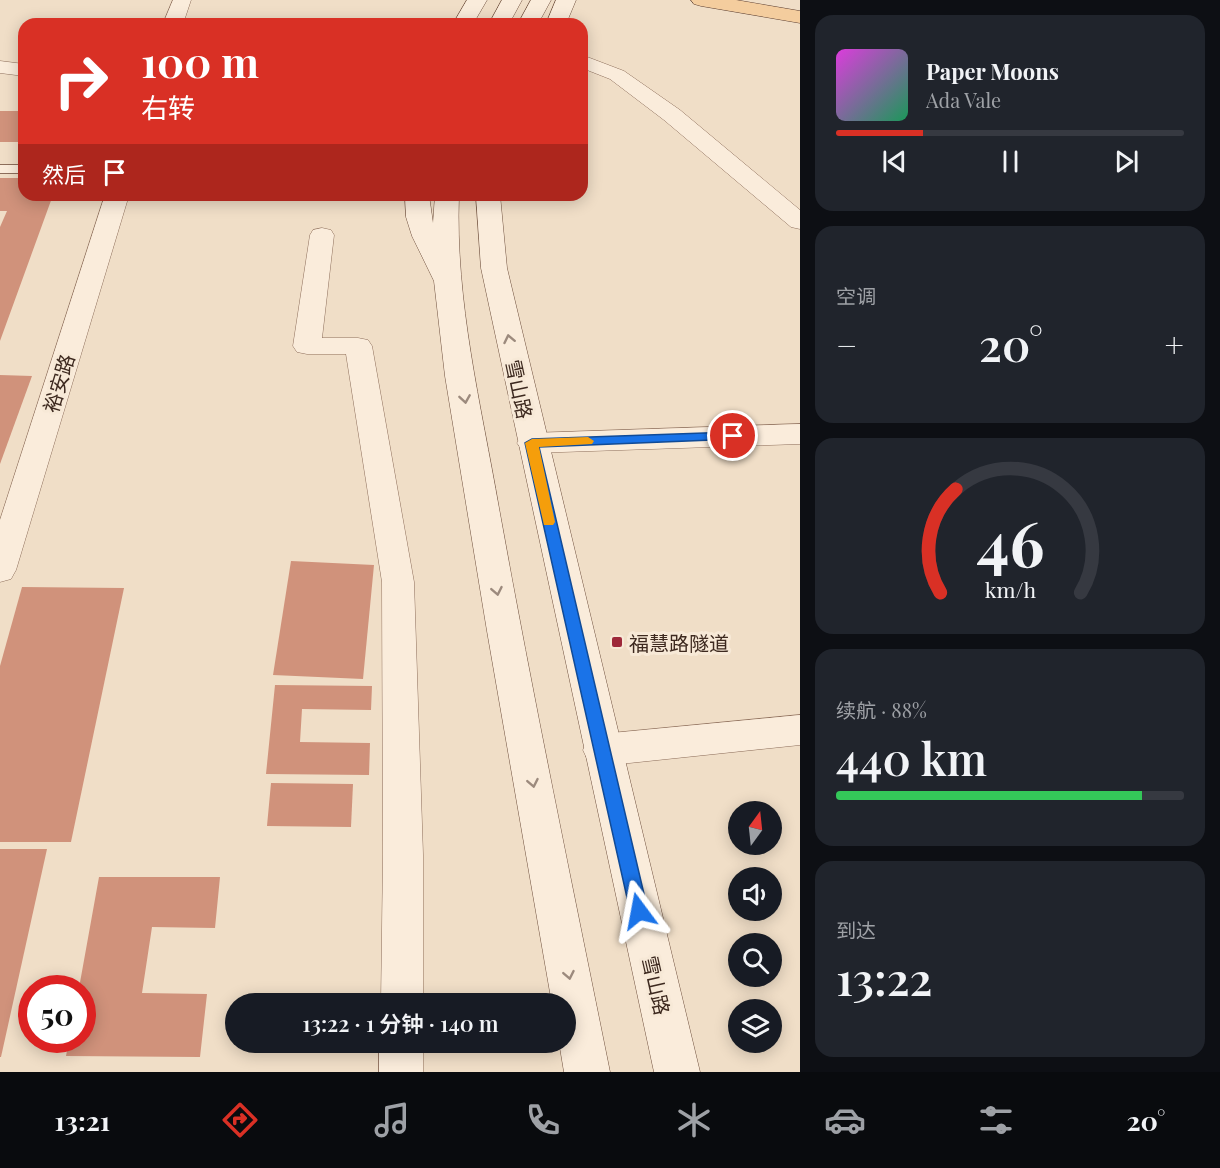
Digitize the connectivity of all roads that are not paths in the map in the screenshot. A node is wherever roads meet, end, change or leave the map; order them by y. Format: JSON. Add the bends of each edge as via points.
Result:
{"nodes":[{"id":1,"x":182,"y":0,"type":"edge"},
{"id":2,"x":477,"y":0,"type":"edge"},
{"id":3,"x":512,"y":0,"type":"edge"},
{"id":4,"x":541,"y":0,"type":"edge"},
{"id":5,"x":566,"y":0,"type":"edge"},
{"id":6,"x":701,"y":0,"type":"edge"},
{"id":7,"x":756,"y":0,"type":"edge"},
{"id":8,"x":800,"y":8,"type":"edge"},
{"id":9,"x":800,"y":17,"type":"edge"},
{"id":10,"x":175,"y":18,"type":"edge"},
{"id":11,"x":466,"y":18,"type":"edge"},
{"id":12,"x":502,"y":18,"type":"edge"},
{"id":13,"x":531,"y":18,"type":"edge"},
{"id":14,"x":558,"y":18,"type":"edge"},
{"id":15,"x":588,"y":63,"type":"edge"},
{"id":16,"x":0,"y":68,"type":"edge"},
{"id":17,"x":18,"y":70,"type":"edge"},
{"id":18,"x":0,"y":169,"type":"edge"},
{"id":19,"x":18,"y":169,"type":"edge"},
{"id":20,"x":115,"y":201,"type":"edge"},
{"id":21,"x":418,"y":201,"type":"edge"},
{"id":22,"x":447,"y":201,"type":"edge"},
{"id":23,"x":488,"y":201,"type":"edge"},
{"id":24,"x":510,"y":201,"type":"edge"},
{"id":25,"x":800,"y":222,"type":"edge"},
{"id":26,"x":322,"y":235,"type":"dead end"},
{"id":27,"x":448,"y":283,"type":"junction"},
{"id":28,"x":498,"y":286,"type":"junction"},
{"id":29,"x":800,"y":434,"type":"edge"},
{"id":30,"x":532,"y":443,"type":"junction"},
{"id":31,"x":0,"y":570,"type":"edge"},
{"id":32,"x":800,"y":730,"type":"edge"},
{"id":33,"x":602,"y":750,"type":"junction"},
{"id":34,"x":402,"y":993,"type":"edge"},
{"id":35,"x":401,"y":1053,"type":"edge"},
{"id":36,"x":401,"y":1072,"type":"edge"},
{"id":37,"x":587,"y":1072,"type":"edge"},
{"id":38,"x":677,"y":1072,"type":"edge"}],
"edges":[{"from":1,"to":10,"type":"street"},
{"from":2,"to":11,"type":"main road"},
{"from":3,"to":12,"type":"main road"},
{"from":4,"to":13,"type":"main road"},
{"from":5,"to":14,"type":"main road"},
{"from":6,"to":9,"type":"main road"},
{"from":7,"to":8,"type":"main road"},
{"from":15,"to":25,"type":"street","via":[[617,75],[672,115]]},
{"from":16,"to":17,"type":"street"},
{"from":18,"to":19,"type":"lane"},
{"from":20,"to":31,"type":"street","name":"裕安路"},
{"from":21,"to":27,"type":"main road","via":[[425,243]]},
{"from":22,"to":27,"type":"main road"},
{"from":23,"to":28,"type":"main road","name":"雪山路"},
{"from":24,"to":28,"type":"main road"},
{"from":26,"to":34,"type":"street","via":[[307,346],[358,346],[398,582]]},
{"from":27,"to":37,"type":"main road","one_way":true,"via":[[488,543]]},
{"from":30,"to":28,"type":"main road","name":"雪山路","one_way":true},
{"from":29,"to":30,"type":"street"},
{"from":30,"to":33,"type":"main road","name":"雪山路"},
{"from":32,"to":33,"type":"street"},
{"from":33,"to":38,"type":"main road","name":"雪山路"},
{"from":35,"to":36,"type":"street"}]}
